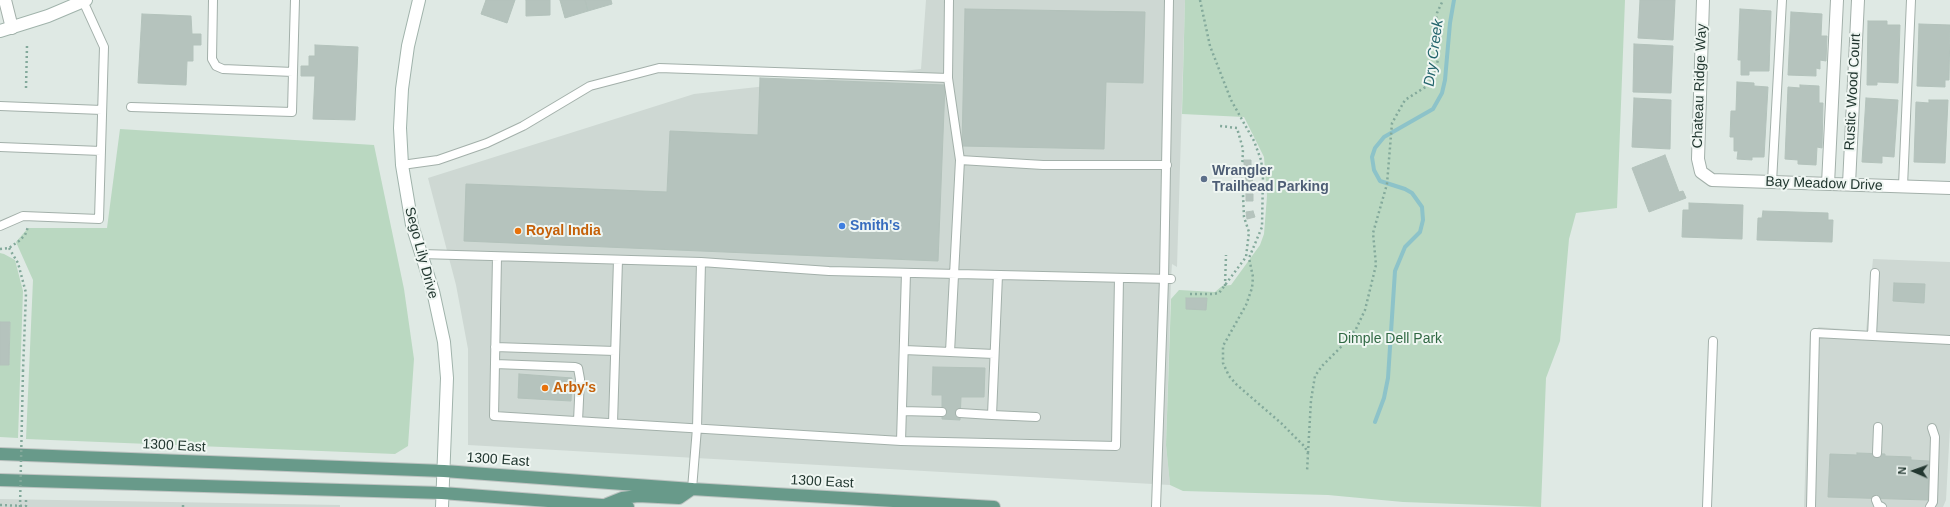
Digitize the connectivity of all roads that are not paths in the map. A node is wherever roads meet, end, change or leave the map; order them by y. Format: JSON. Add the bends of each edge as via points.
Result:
{"nodes":[{"id":1,"x":5,"y":0,"type":"edge"},
{"id":2,"x":213,"y":0,"type":"edge"},
{"id":3,"x":295,"y":0,"type":"edge"},
{"id":4,"x":419,"y":0,"type":"edge"},
{"id":5,"x":949,"y":0,"type":"edge"},
{"id":6,"x":1169,"y":0,"type":"edge"},
{"id":7,"x":1704,"y":0,"type":"edge"},
{"id":8,"x":1782,"y":0,"type":"edge"},
{"id":9,"x":1837,"y":0,"type":"edge"},
{"id":10,"x":1858,"y":0,"type":"edge"},
{"id":11,"x":1911,"y":0,"type":"edge"},
{"id":12,"x":84,"y":1,"type":"edge"},
{"id":13,"x":12,"y":28,"type":"junction"},
{"id":14,"x":0,"y":31,"type":"edge"},
{"id":15,"x":293,"y":72,"type":"junction"},
{"id":16,"x":948,"y":78,"type":"junction"},
{"id":17,"x":0,"y":106,"type":"edge"},
{"id":18,"x":131,"y":107,"type":"dead end"},
{"id":19,"x":102,"y":110,"type":"junction"},
{"id":20,"x":0,"y":147,"type":"edge"},
{"id":21,"x":101,"y":151,"type":"junction"},
{"id":22,"x":960,"y":160,"type":"junction"},
{"id":23,"x":402,"y":165,"type":"junction"},
{"id":24,"x":1167,"y":165,"type":"junction"},
{"id":25,"x":1701,"y":172,"type":"joint"},
{"id":26,"x":1772,"y":182,"type":"junction"},
{"id":27,"x":1828,"y":184,"type":"junction"},
{"id":28,"x":1849,"y":184,"type":"junction"},
{"id":29,"x":1903,"y":186,"type":"junction"},
{"id":30,"x":1950,"y":188,"type":"edge"},
{"id":31,"x":0,"y":226,"type":"edge"},
{"id":32,"x":421,"y":254,"type":"junction"},
{"id":33,"x":497,"y":256,"type":"junction"},
{"id":34,"x":618,"y":260,"type":"junction"},
{"id":35,"x":701,"y":262,"type":"junction"},
{"id":36,"x":906,"y":273,"type":"junction"},
{"id":37,"x":1875,"y":273,"type":"dead end"},
{"id":38,"x":954,"y":274,"type":"junction"},
{"id":39,"x":998,"y":275,"type":"junction"},
{"id":40,"x":1120,"y":278,"type":"junction"},
{"id":41,"x":1168,"y":279,"type":"junction"},
{"id":42,"x":1872,"y":336,"type":"junction"},
{"id":43,"x":1950,"y":340,"type":"edge"},
{"id":44,"x":1713,"y":341,"type":"dead end"},
{"id":45,"x":495,"y":347,"type":"junction"},
{"id":46,"x":904,"y":350,"type":"junction"},
{"id":47,"x":615,"y":351,"type":"junction"},
{"id":48,"x":950,"y":352,"type":"junction"},
{"id":49,"x":994,"y":354,"type":"junction"},
{"id":50,"x":495,"y":364,"type":"junction"},
{"id":51,"x":902,"y":411,"type":"junction"},
{"id":52,"x":942,"y":412,"type":"dead end"},
{"id":53,"x":960,"y":413,"type":"dead end"},
{"id":54,"x":992,"y":415,"type":"junction"},
{"id":55,"x":1036,"y":417,"type":"dead end"},
{"id":56,"x":578,"y":421,"type":"junction"},
{"id":57,"x":612,"y":423,"type":"junction"},
{"id":58,"x":1878,"y":426,"type":"dead end"},
{"id":59,"x":697,"y":428,"type":"junction"},
{"id":60,"x":1932,"y":428,"type":"dead end"},
{"id":61,"x":901,"y":441,"type":"junction"},
{"id":62,"x":0,"y":454,"type":"edge"},
{"id":63,"x":1877,"y":454,"type":"dead end"},
{"id":64,"x":444,"y":471,"type":"junction"},
{"id":65,"x":0,"y":480,"type":"edge"},
{"id":66,"x":692,"y":489,"type":"junction"},
{"id":67,"x":442,"y":493,"type":"junction"},
{"id":68,"x":1876,"y":500,"type":"dead end"},
{"id":69,"x":604,"y":505,"type":"junction"},
{"id":70,"x":442,"y":507,"type":"edge"},
{"id":71,"x":628,"y":507,"type":"edge"},
{"id":72,"x":994,"y":507,"type":"edge"},
{"id":73,"x":1156,"y":507,"type":"edge"},
{"id":74,"x":1707,"y":507,"type":"edge"},
{"id":75,"x":1811,"y":507,"type":"edge"},
{"id":76,"x":1882,"y":507,"type":"edge"},
{"id":77,"x":1930,"y":507,"type":"edge"}],
"edges":[{"from":1,"to":13,"type":"street"},
{"from":2,"to":15,"type":"lane","via":[[212,59],[216,66],[223,69]]},
{"from":3,"to":15,"type":"lane"},
{"from":4,"to":23,"type":"street","name":"Sego Lily Drive","via":[[408,46],[402,89]]},
{"from":5,"to":16,"type":"lane"},
{"from":6,"to":24,"type":"lane"},
{"from":7,"to":25,"type":"street","name":"Chateau Ridge Way","via":[[1698,159]]},
{"from":8,"to":26,"type":"lane"},
{"from":9,"to":27,"type":"street","name":"Rustic Wood Court"},
{"from":10,"to":28,"type":"street","name":"Rustic Wood Court"},
{"from":11,"to":29,"type":"lane"},
{"from":12,"to":13,"type":"street"},
{"from":12,"to":19,"type":"lane","via":[[104,47]]},
{"from":13,"to":14,"type":"street"},
{"from":15,"to":18,"type":"lane","via":[[292,112]]},
{"from":16,"to":22,"type":"lane"},
{"from":16,"to":23,"type":"lane","via":[[659,68],[590,86],[487,144],[438,160]]},
{"from":17,"to":19,"type":"lane"},
{"from":19,"to":21,"type":"lane"},
{"from":20,"to":21,"type":"lane"},
{"from":21,"to":31,"type":"lane","via":[[100,219],[23,216]]},
{"from":22,"to":24,"type":"lane","via":[[1043,165]]},
{"from":22,"to":38,"type":"lane"},
{"from":23,"to":32,"type":"street","name":"Sego Lily Drive","via":[[412,225]]},
{"from":24,"to":41,"type":"lane"},
{"from":25,"to":26,"type":"street","name":"Bay Meadow Drive","via":[[1712,180]]},
{"from":26,"to":27,"type":"street","name":"Bay Meadow Drive"},
{"from":27,"to":28,"type":"street","name":"Bay Meadow Drive"},
{"from":28,"to":29,"type":"street","name":"Bay Meadow Drive"},
{"from":29,"to":30,"type":"street","name":"Bay Meadow Drive"},
{"from":32,"to":33,"type":"lane"},
{"from":32,"to":64,"type":"street","name":"Sego Lily Drive","via":[[433,290],[444,342],[447,378]]},
{"from":33,"to":34,"type":"lane"},
{"from":33,"to":45,"type":"lane"},
{"from":34,"to":35,"type":"lane"},
{"from":34,"to":47,"type":"lane"},
{"from":35,"to":36,"type":"lane","via":[[829,271]]},
{"from":35,"to":59,"type":"lane"},
{"from":36,"to":38,"type":"lane"},
{"from":36,"to":46,"type":"lane"},
{"from":37,"to":42,"type":"lane"},
{"from":38,"to":39,"type":"lane"},
{"from":38,"to":48,"type":"lane"},
{"from":39,"to":40,"type":"lane"},
{"from":39,"to":49,"type":"lane"},
{"from":40,"to":41,"type":"lane"},
{"from":40,"to":61,"type":"lane","via":[[1116,446]]},
{"from":41,"to":73,"type":"lane"},
{"from":42,"to":43,"type":"lane"},
{"from":42,"to":75,"type":"lane","via":[[1815,333]]},
{"from":44,"to":74,"type":"lane"},
{"from":45,"to":47,"type":"lane"},
{"from":45,"to":50,"type":"lane"},
{"from":46,"to":48,"type":"lane"},
{"from":46,"to":51,"type":"lane"},
{"from":47,"to":57,"type":"lane"},
{"from":48,"to":49,"type":"lane"},
{"from":49,"to":54,"type":"lane"},
{"from":50,"to":56,"type":"lane","via":[[494,416]]},
{"from":50,"to":56,"type":"lane","via":[[578,368]]},
{"from":51,"to":52,"type":"lane"},
{"from":51,"to":61,"type":"lane"},
{"from":53,"to":54,"type":"lane"},
{"from":54,"to":55,"type":"lane"},
{"from":56,"to":57,"type":"lane"},
{"from":57,"to":59,"type":"lane"},
{"from":58,"to":63,"type":"lane"},
{"from":59,"to":61,"type":"lane"},
{"from":59,"to":66,"type":"lane"},
{"from":60,"to":77,"type":"lane","via":[[1935,437],[1933,502]]},
{"from":62,"to":64,"type":"main road","name":"1300 East"},
{"from":64,"to":66,"type":"main road","name":"1300 East"},
{"from":64,"to":67,"type":"street","name":"Sego Lily Drive"},
{"from":65,"to":67,"type":"main road"},
{"from":66,"to":69,"type":"main road","via":[[679,498],[638,496],[622,498]]},
{"from":66,"to":72,"type":"main road","name":"1300 East"},
{"from":67,"to":69,"type":"main road"},
{"from":67,"to":70,"type":"street","name":"Sego Lily Drive"},
{"from":68,"to":76,"type":"lane"},
{"from":69,"to":71,"type":"main road"}]}
